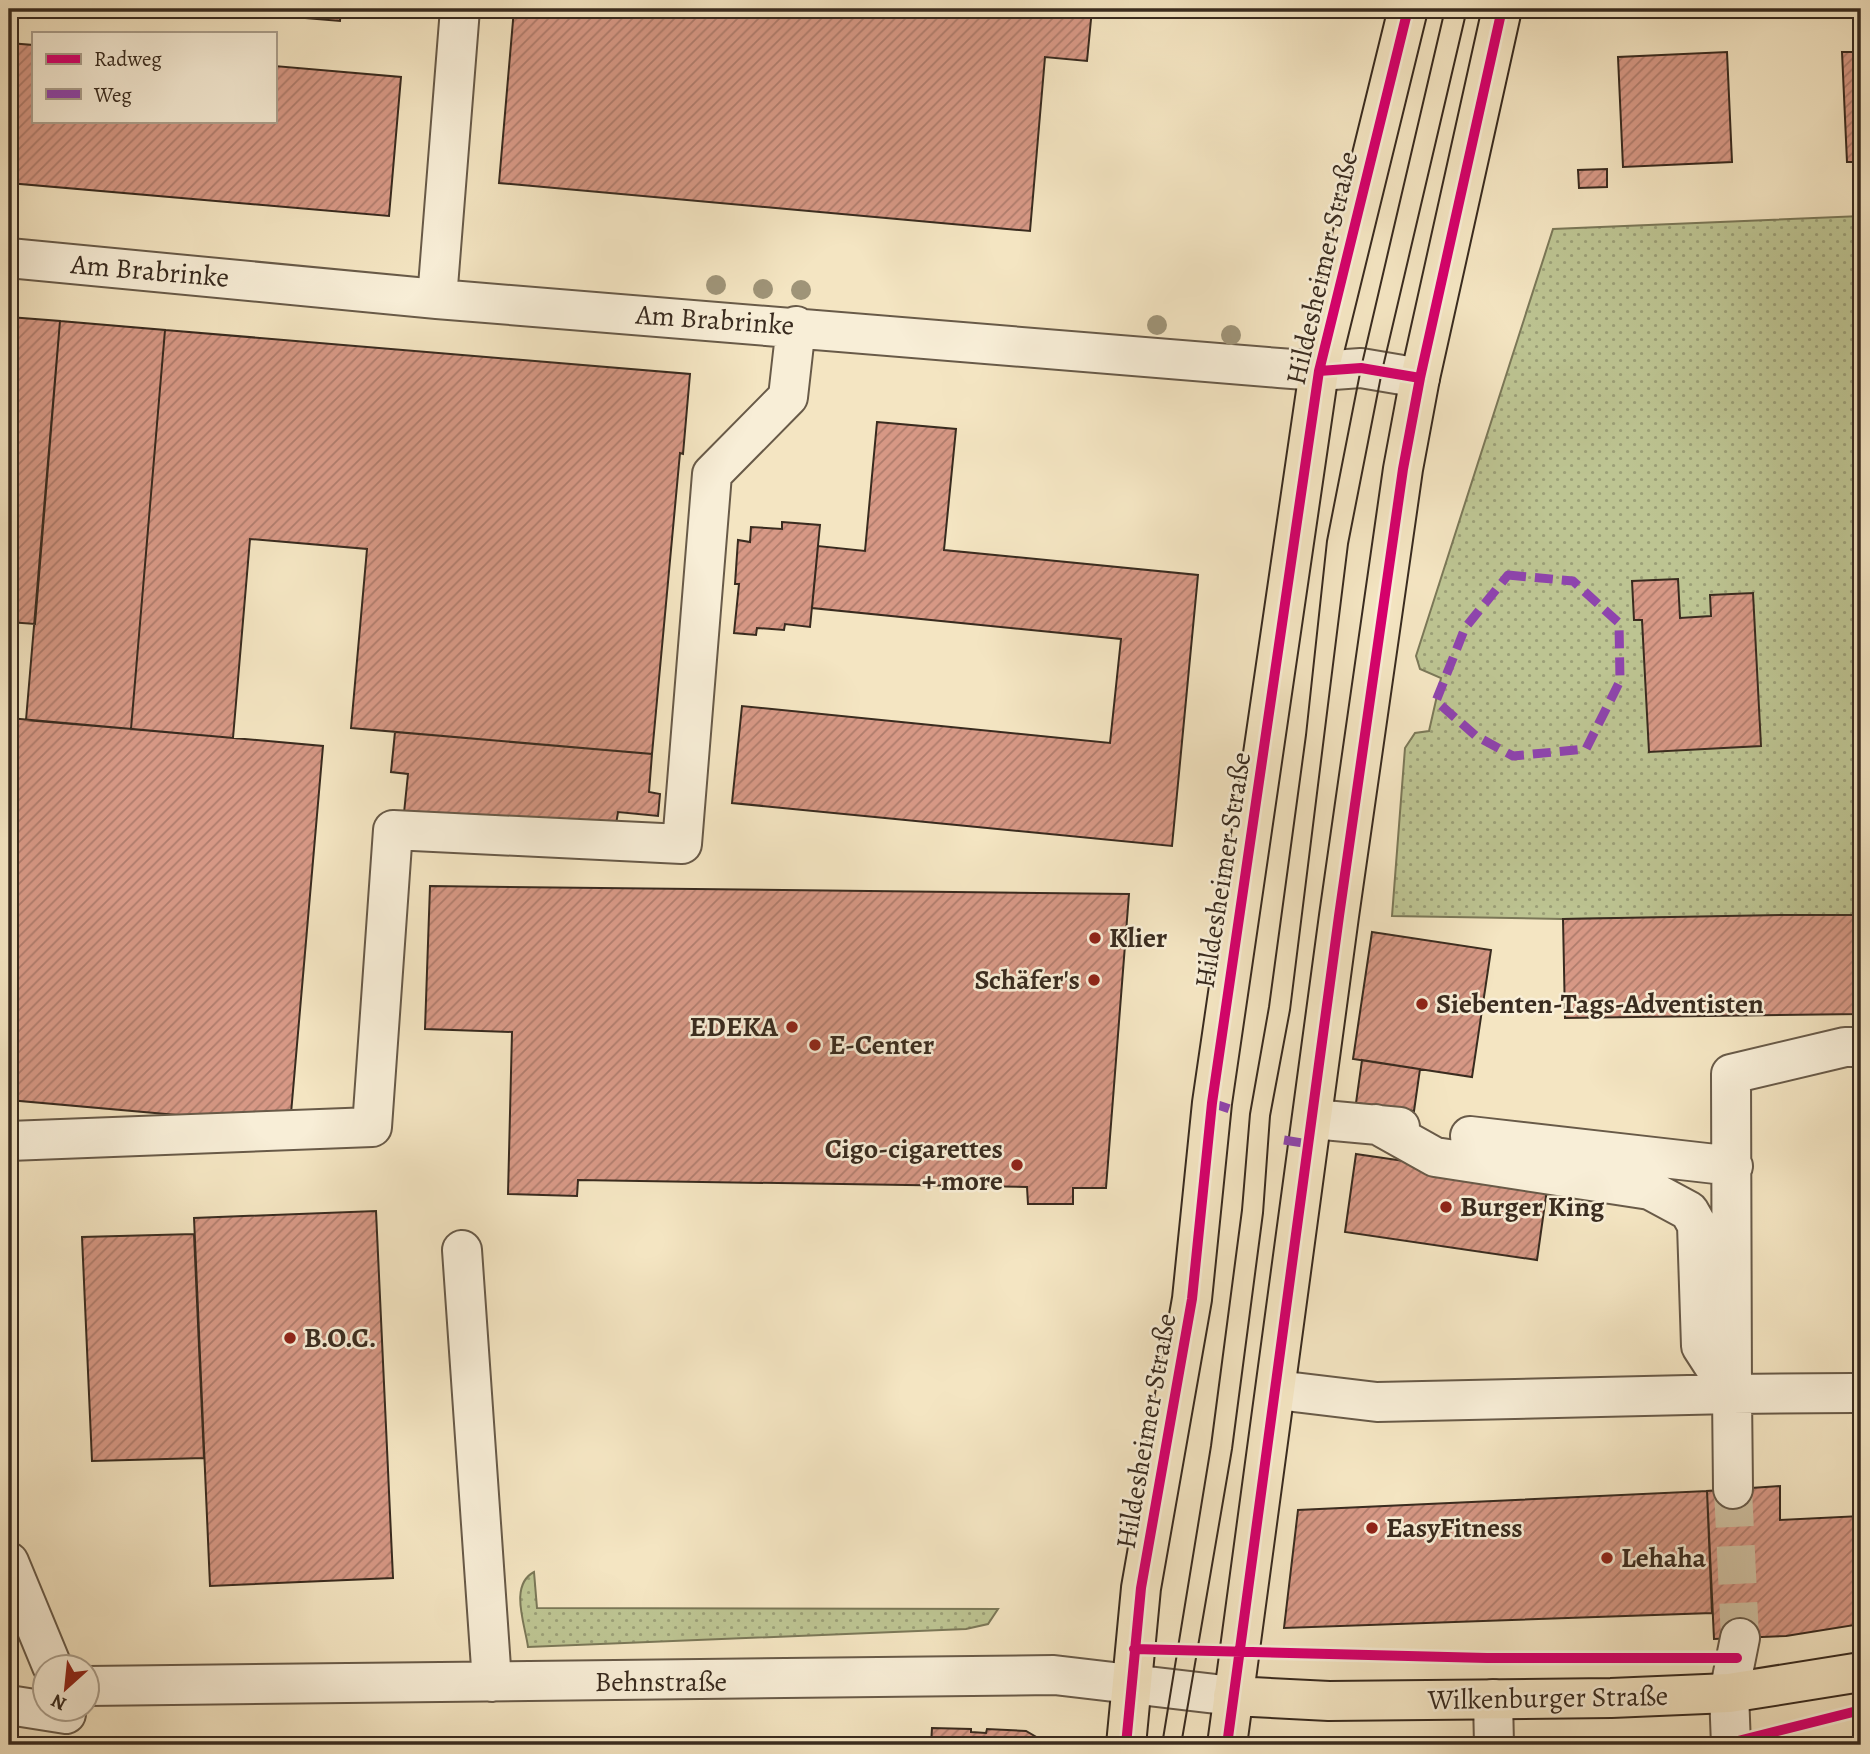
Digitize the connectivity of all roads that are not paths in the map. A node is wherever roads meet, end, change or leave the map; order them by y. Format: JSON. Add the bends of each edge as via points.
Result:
{"nodes":[{"id":1,"x":460,"y":9,"type":"edge"},
{"id":2,"x":1408,"y":9,"type":"edge"},
{"id":3,"x":1502,"y":9,"type":"edge"},
{"id":4,"x":9,"y":258,"type":"edge"},
{"id":5,"x":437,"y":299,"type":"junction"},
{"id":6,"x":796,"y":326,"type":"junction"},
{"id":7,"x":1319,"y":371,"type":"junction"},
{"id":8,"x":1420,"y":378,"type":"junction"},
{"id":9,"x":1861,"y":1047,"type":"edge"},
{"id":10,"x":1313,"y":1119,"type":"junction"},
{"id":11,"x":1376,"y":1124,"type":"junction"},
{"id":12,"x":9,"y":1141,"type":"edge"},
{"id":13,"x":1732,"y":1166,"type":"junction"},
{"id":14,"x":461,"y":1250,"type":"dead end"},
{"id":15,"x":1277,"y":1390,"type":"junction"},
{"id":16,"x":1853,"y":1393,"type":"dead end"},
{"id":17,"x":1731,"y":1394,"type":"junction"},
{"id":18,"x":1733,"y":1489,"type":"tunnel mouth"},
{"id":19,"x":9,"y":1562,"type":"edge"},
{"id":20,"x":1740,"y":1638,"type":"tunnel mouth"},
{"id":21,"x":46,"y":1652,"type":"edge"},
{"id":22,"x":1861,"y":1672,"type":"edge"},
{"id":23,"x":492,"y":1682,"type":"junction"},
{"id":24,"x":1131,"y":1683,"type":"junction"},
{"id":25,"x":1729,"y":1693,"type":"junction"},
{"id":26,"x":1233,"y":1696,"type":"junction"},
{"id":27,"x":1493,"y":1699,"type":"junction"},
{"id":28,"x":9,"y":1704,"type":"edge"},
{"id":29,"x":32,"y":1707,"type":"edge"},
{"id":30,"x":102,"y":1711,"type":"edge"},
{"id":31,"x":1126,"y":1745,"type":"edge"},
{"id":32,"x":1227,"y":1745,"type":"edge"},
{"id":33,"x":1494,"y":1745,"type":"edge"},
{"id":34,"x":1731,"y":1745,"type":"edge"}],
"edges":[{"from":1,"to":5,"type":"street"},
{"from":2,"to":7,"type":"main road","name":"Hildesheimer Straße"},
{"from":3,"to":8,"type":"main road"},
{"from":4,"to":5,"type":"street","name":"Am Brabrinke"},
{"from":5,"to":6,"type":"street","name":"Am Brabrinke"},
{"from":6,"to":7,"type":"street","name":"Am Brabrinke"},
{"from":6,"to":12,"type":"street","via":[[788,397],[712,474],[682,844],[393,830],[372,1127]]},
{"from":7,"to":8,"type":"street","name":"Am Brabrinke","via":[[1361,368]]},
{"from":7,"to":24,"type":"main road","name":"Hildesheimer Straße","via":[[1212,1103],[1192,1299],[1141,1588]]},
{"from":8,"to":10,"type":"main road","via":[[1378,642]]},
{"from":9,"to":13,"type":"street","via":[[1731,1074]]},
{"from":10,"to":11,"type":"street"},
{"from":10,"to":15,"type":"main road"},
{"from":11,"to":13,"type":"street"},
{"from":11,"to":17,"type":"street","via":[[1435,1157],[1650,1190],[1689,1211],[1698,1225],[1701,1346]]},
{"from":13,"to":17,"type":"street"},
{"from":14,"to":23,"type":"street"},
{"from":15,"to":17,"type":"street","via":[[1377,1402]]},
{"from":15,"to":26,"type":"main road"},
{"from":16,"to":17,"type":"street"},
{"from":17,"to":18,"type":"street"},
{"from":19,"to":21,"type":"street"},
{"from":20,"to":25,"type":"street"},
{"from":22,"to":25,"type":"main road","name":"Wilkenburger Straße"},
{"from":23,"to":24,"type":"street","name":"Behnstraße","via":[[1054,1675]]},
{"from":23,"to":30,"type":"street","name":"Behnstraße"},
{"from":24,"to":26,"type":"street","name":"Behnstraße"},
{"from":24,"to":31,"type":"main road","name":"Hildesheimer Straße"},
{"from":25,"to":27,"type":"main road","name":"Wilkenburger Straße"},
{"from":25,"to":34,"type":"street"},
{"from":26,"to":27,"type":"main road","name":"Wilkenburger Straße","via":[[1329,1701]]},
{"from":26,"to":32,"type":"main road"},
{"from":27,"to":33,"type":"street"},
{"from":28,"to":29,"type":"street","name":"Behnstraße"}]}
